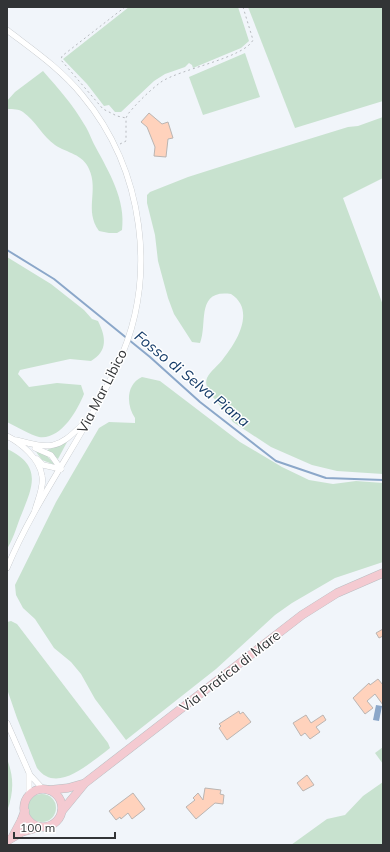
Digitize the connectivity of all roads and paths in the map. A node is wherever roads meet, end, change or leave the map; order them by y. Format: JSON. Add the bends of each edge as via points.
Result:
{"nodes":[{"id":1,"x":125,"y":7,"type":"edge"},
{"id":2,"x":243,"y":7,"type":"edge"},
{"id":3,"x":7,"y":30,"type":"edge"},
{"id":4,"x":126,"y":118,"type":"junction"},
{"id":5,"x":114,"y":147,"type":"junction"},
{"id":6,"x":87,"y":420,"type":"junction"},
{"id":7,"x":7,"y":436,"type":"edge"},
{"id":8,"x":14,"y":440,"type":"junction"},
{"id":9,"x":61,"y":468,"type":"junction"},
{"id":10,"x":34,"y":516,"type":"junction"},
{"id":11,"x":7,"y":568,"type":"edge"},
{"id":12,"x":383,"y":574,"type":"edge"},
{"id":13,"x":7,"y":724,"type":"edge"},
{"id":14,"x":28,"y":772,"type":"junction"},
{"id":15,"x":85,"y":783,"type":"junction"},
{"id":16,"x":45,"y":790,"type":"junction"},
{"id":17,"x":28,"y":796,"type":"junction"},
{"id":18,"x":25,"y":811,"type":"junction"},
{"id":19,"x":62,"y":811,"type":"junction"},
{"id":20,"x":40,"y":826,"type":"junction"},
{"id":21,"x":9,"y":840,"type":"edge"}],
"edges":[{"from":1,"to":4,"type":"path","via":[[62,56],[61,60],[103,109]]},
{"from":2,"to":4,"type":"path","via":[[252,40],[250,45],[229,56],[162,82],[135,106]]},
{"from":3,"to":5,"type":"street","name":"Via Mar Libico","via":[[73,85],[98,117]]},
{"from":4,"to":5,"type":"path","via":[[126,141]]},
{"from":5,"to":6,"type":"street","name":"Via Mar Libico","via":[[132,192],[141,237],[140,281],[124,349],[114,373]]},
{"from":6,"to":8,"type":"street","via":[[70,438],[56,445],[38,446]]},
{"from":6,"to":9,"type":"street","name":"Via Mar Libico"},
{"from":7,"to":8,"type":"street"},
{"from":8,"to":9,"type":"street","via":[[51,455]]},
{"from":8,"to":9,"type":"street","via":[[43,465]]},
{"from":8,"to":10,"type":"street","via":[[31,454],[42,476],[42,488]]},
{"from":9,"to":10,"type":"street","name":"Via Mar Libico"},
{"from":10,"to":11,"type":"street","name":"Via Mar Libico"},
{"from":12,"to":15,"type":"street","name":"Via Pratica di Mare","via":[[337,593],[308,611]]},
{"from":13,"to":14,"type":"street"},
{"from":14,"to":16,"type":"street"},
{"from":14,"to":17,"type":"street"},
{"from":15,"to":16,"type":"street","name":"Via Pratica di Mare"},
{"from":15,"to":19,"type":"street","name":"Via Pratica di Mare"},
{"from":16,"to":17,"type":"street","via":[[38,790]]},
{"from":16,"to":19,"type":"street","via":[[57,795]]},
{"from":17,"to":18,"type":"street"},
{"from":18,"to":20,"type":"street","via":[[30,821]]},
{"from":18,"to":21,"type":"street","via":[[20,825]]},
{"from":19,"to":20,"type":"street","via":[[53,824]]},
{"from":20,"to":21,"type":"street"}]}
